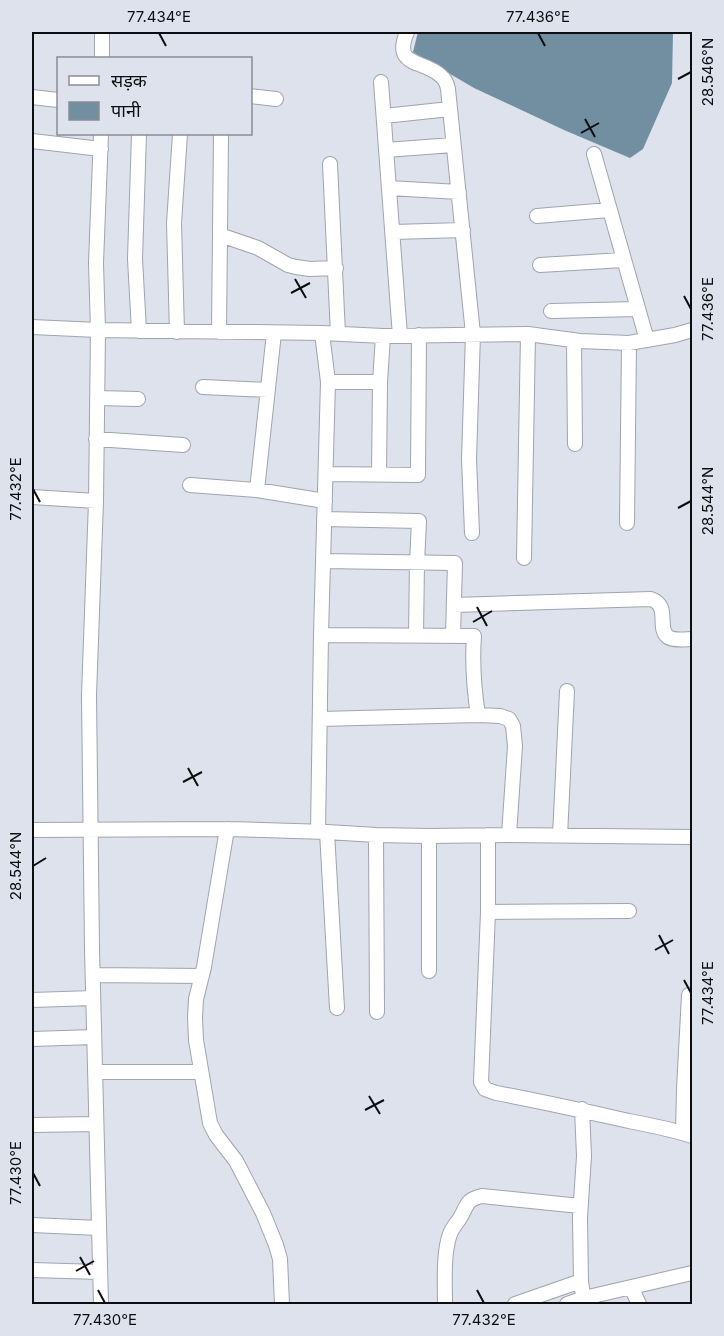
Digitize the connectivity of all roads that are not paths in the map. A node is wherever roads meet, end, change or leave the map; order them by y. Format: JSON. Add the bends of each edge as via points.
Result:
{"nodes":[{"id":1,"x":102,"y":32,"type":"edge"},
{"id":2,"x":407,"y":32,"type":"edge"},
{"id":3,"x":102,"y":57,"type":"edge"},
{"id":4,"x":381,"y":82,"type":"dead end"},
{"id":5,"x":252,"y":96,"type":"edge"},
{"id":6,"x":32,"y":97,"type":"edge"},
{"id":7,"x":276,"y":99,"type":"dead end"},
{"id":8,"x":57,"y":100,"type":"edge"},
{"id":9,"x":450,"y":109,"type":"junction"},
{"id":10,"x":384,"y":116,"type":"junction"},
{"id":11,"x":101,"y":135,"type":"edge"},
{"id":12,"x":139,"y":135,"type":"edge"},
{"id":13,"x":180,"y":135,"type":"edge"},
{"id":14,"x":221,"y":135,"type":"edge"},
{"id":15,"x":32,"y":141,"type":"edge"},
{"id":16,"x":453,"y":145,"type":"junction"},
{"id":17,"x":101,"y":149,"type":"junction"},
{"id":18,"x":386,"y":150,"type":"junction"},
{"id":19,"x":594,"y":154,"type":"dead end"},
{"id":20,"x":330,"y":164,"type":"dead end"},
{"id":21,"x":389,"y":188,"type":"junction"},
{"id":22,"x":459,"y":192,"type":"junction"},
{"id":23,"x":609,"y":210,"type":"junction"},
{"id":24,"x":537,"y":216,"type":"dead end"},
{"id":25,"x":463,"y":230,"type":"junction"},
{"id":26,"x":393,"y":232,"type":"junction"},
{"id":27,"x":220,"y":235,"type":"junction"},
{"id":28,"x":623,"y":260,"type":"junction"},
{"id":29,"x":540,"y":265,"type":"dead end"},
{"id":30,"x":336,"y":268,"type":"junction"},
{"id":31,"x":638,"y":309,"type":"junction"},
{"id":32,"x":551,"y":311,"type":"dead end"},
{"id":33,"x":32,"y":327,"type":"edge"},
{"id":34,"x":98,"y":330,"type":"junction"},
{"id":35,"x":693,"y":330,"type":"edge"},
{"id":36,"x":139,"y":331,"type":"junction"},
{"id":37,"x":177,"y":332,"type":"junction"},
{"id":38,"x":219,"y":332,"type":"junction"},
{"id":39,"x":274,"y":333,"type":"junction"},
{"id":40,"x":322,"y":333,"type":"junction"},
{"id":41,"x":338,"y":334,"type":"junction"},
{"id":42,"x":473,"y":334,"type":"junction"},
{"id":43,"x":528,"y":334,"type":"junction"},
{"id":44,"x":419,"y":335,"type":"junction"},
{"id":45,"x":383,"y":336,"type":"junction"},
{"id":46,"x":400,"y":336,"type":"junction"},
{"id":47,"x":647,"y":340,"type":"junction"},
{"id":48,"x":574,"y":341,"type":"junction"},
{"id":49,"x":629,"y":343,"type":"junction"},
{"id":50,"x":328,"y":382,"type":"junction"},
{"id":51,"x":380,"y":382,"type":"junction"},
{"id":52,"x":203,"y":387,"type":"dead end"},
{"id":53,"x":268,"y":390,"type":"junction"},
{"id":54,"x":97,"y":398,"type":"junction"},
{"id":55,"x":138,"y":399,"type":"dead end"},
{"id":56,"x":96,"y":439,"type":"junction"},
{"id":57,"x":575,"y":444,"type":"dead end"},
{"id":58,"x":183,"y":445,"type":"dead end"},
{"id":59,"x":326,"y":474,"type":"junction"},
{"id":60,"x":380,"y":475,"type":"junction"},
{"id":61,"x":190,"y":484,"type":"dead end"},
{"id":62,"x":258,"y":490,"type":"junction"},
{"id":63,"x":32,"y":497,"type":"edge"},
{"id":64,"x":96,"y":501,"type":"junction"},
{"id":65,"x":325,"y":501,"type":"junction"},
{"id":66,"x":324,"y":519,"type":"junction"},
{"id":67,"x":627,"y":523,"type":"dead end"},
{"id":68,"x":472,"y":533,"type":"dead end"},
{"id":69,"x":525,"y":558,"type":"dead end"},
{"id":70,"x":323,"y":561,"type":"junction"},
{"id":71,"x":417,"y":563,"type":"junction"},
{"id":72,"x":454,"y":605,"type":"junction"},
{"id":73,"x":321,"y":635,"type":"junction"},
{"id":74,"x":416,"y":636,"type":"junction"},
{"id":75,"x":453,"y":636,"type":"junction"},
{"id":76,"x":693,"y":639,"type":"edge"},
{"id":77,"x":567,"y":691,"type":"dead end"},
{"id":78,"x":478,"y":715,"type":"junction"},
{"id":79,"x":320,"y":719,"type":"junction"},
{"id":80,"x":90,"y":829,"type":"junction"},
{"id":81,"x":227,"y":829,"type":"junction"},
{"id":82,"x":32,"y":830,"type":"edge"},
{"id":83,"x":322,"y":832,"type":"junction"},
{"id":84,"x":376,"y":835,"type":"junction"},
{"id":85,"x":488,"y":835,"type":"junction"},
{"id":86,"x":509,"y":835,"type":"junction"},
{"id":87,"x":429,"y":836,"type":"junction"},
{"id":88,"x":560,"y":836,"type":"junction"},
{"id":89,"x":693,"y":837,"type":"edge"},
{"id":90,"x":629,"y":911,"type":"dead end"},
{"id":91,"x":488,"y":912,"type":"junction"},
{"id":92,"x":429,"y":971,"type":"dead end"},
{"id":93,"x":93,"y":975,"type":"junction"},
{"id":94,"x":202,"y":976,"type":"junction"},
{"id":95,"x":689,"y":995,"type":"dead end"},
{"id":96,"x":93,"y":998,"type":"junction"},
{"id":97,"x":32,"y":1000,"type":"edge"},
{"id":98,"x":337,"y":1008,"type":"dead end"},
{"id":99,"x":377,"y":1012,"type":"dead end"},
{"id":100,"x":94,"y":1037,"type":"junction"},
{"id":101,"x":32,"y":1039,"type":"edge"},
{"id":102,"x":95,"y":1072,"type":"junction"},
{"id":103,"x":201,"y":1072,"type":"junction"},
{"id":104,"x":582,"y":1109,"type":"junction"},
{"id":105,"x":32,"y":1125,"type":"edge"},
{"id":106,"x":96,"y":1125,"type":"junction"},
{"id":107,"x":688,"y":1134,"type":"edge"},
{"id":108,"x":580,"y":1206,"type":"junction"},
{"id":109,"x":32,"y":1225,"type":"edge"},
{"id":110,"x":99,"y":1228,"type":"junction"},
{"id":111,"x":32,"y":1270,"type":"edge"},
{"id":112,"x":100,"y":1272,"type":"junction"},
{"id":113,"x":693,"y":1273,"type":"edge"},
{"id":114,"x":581,"y":1281,"type":"junction"},
{"id":115,"x":631,"y":1287,"type":"junction"},
{"id":116,"x":584,"y":1301,"type":"edge"},
{"id":117,"x":100,"y":1305,"type":"edge"},
{"id":118,"x":282,"y":1305,"type":"edge"},
{"id":119,"x":445,"y":1305,"type":"edge"},
{"id":120,"x":515,"y":1305,"type":"edge"},
{"id":121,"x":567,"y":1305,"type":"edge"},
{"id":122,"x":639,"y":1305,"type":"edge"}],
"edges":[{"from":1,"to":3,"type":"street"},
{"from":2,"to":9,"type":"street","via":[[402,49],[406,57],[441,76],[448,88]]},
{"from":4,"to":10,"type":"street"},
{"from":5,"to":7,"type":"street"},
{"from":6,"to":8,"type":"street"},
{"from":9,"to":10,"type":"street"},
{"from":9,"to":16,"type":"street"},
{"from":10,"to":18,"type":"street"},
{"from":11,"to":17,"type":"street"},
{"from":12,"to":36,"type":"street","via":[[135,258]]},
{"from":13,"to":37,"type":"street","via":[[174,223]]},
{"from":14,"to":27,"type":"street"},
{"from":15,"to":17,"type":"street"},
{"from":16,"to":18,"type":"street"},
{"from":16,"to":22,"type":"street"},
{"from":17,"to":34,"type":"street","via":[[96,263]]},
{"from":18,"to":21,"type":"street"},
{"from":19,"to":23,"type":"street"},
{"from":20,"to":30,"type":"street"},
{"from":21,"to":22,"type":"street"},
{"from":21,"to":26,"type":"street"},
{"from":22,"to":25,"type":"street"},
{"from":23,"to":24,"type":"street"},
{"from":23,"to":28,"type":"street"},
{"from":25,"to":26,"type":"street"},
{"from":25,"to":42,"type":"street"},
{"from":26,"to":46,"type":"street"},
{"from":27,"to":30,"type":"street","via":[[258,248],[288,265]]},
{"from":27,"to":38,"type":"street"},
{"from":28,"to":29,"type":"street"},
{"from":28,"to":31,"type":"street"},
{"from":30,"to":41,"type":"street"},
{"from":31,"to":32,"type":"street"},
{"from":31,"to":47,"type":"street"},
{"from":33,"to":34,"type":"street"},
{"from":34,"to":36,"type":"street"},
{"from":34,"to":54,"type":"street"},
{"from":35,"to":47,"type":"street"},
{"from":36,"to":37,"type":"street"},
{"from":37,"to":38,"type":"street"},
{"from":38,"to":39,"type":"street"},
{"from":39,"to":40,"type":"street"},
{"from":39,"to":53,"type":"street"},
{"from":40,"to":41,"type":"street"},
{"from":40,"to":50,"type":"street"},
{"from":41,"to":45,"type":"street"},
{"from":42,"to":43,"type":"street"},
{"from":42,"to":44,"type":"street"},
{"from":42,"to":68,"type":"street","via":[[468,459]]},
{"from":43,"to":48,"type":"street"},
{"from":43,"to":69,"type":"street"},
{"from":44,"to":46,"type":"street"},
{"from":44,"to":60,"type":"street","via":[[418,475]]},
{"from":45,"to":46,"type":"street"},
{"from":45,"to":51,"type":"street"},
{"from":47,"to":49,"type":"street"},
{"from":48,"to":49,"type":"street"},
{"from":48,"to":57,"type":"street"},
{"from":49,"to":67,"type":"street"},
{"from":50,"to":51,"type":"street"},
{"from":50,"to":59,"type":"street"},
{"from":51,"to":60,"type":"street"},
{"from":52,"to":53,"type":"street"},
{"from":53,"to":62,"type":"street"},
{"from":54,"to":55,"type":"street"},
{"from":54,"to":56,"type":"street"},
{"from":56,"to":58,"type":"street"},
{"from":56,"to":64,"type":"street"},
{"from":59,"to":60,"type":"street"},
{"from":59,"to":65,"type":"street"},
{"from":61,"to":62,"type":"street"},
{"from":62,"to":65,"type":"street"},
{"from":63,"to":64,"type":"street"},
{"from":64,"to":80,"type":"street","via":[[89,695]]},
{"from":65,"to":66,"type":"street"},
{"from":66,"to":70,"type":"street"},
{"from":66,"to":71,"type":"street","via":[[419,522]]},
{"from":70,"to":71,"type":"street"},
{"from":70,"to":73,"type":"street"},
{"from":71,"to":72,"type":"street","via":[[455,563]]},
{"from":71,"to":74,"type":"street"},
{"from":72,"to":75,"type":"street"},
{"from":72,"to":76,"type":"street","via":[[651,599],[661,606],[667,637]]},
{"from":73,"to":74,"type":"street"},
{"from":73,"to":79,"type":"street"},
{"from":74,"to":75,"type":"street"},
{"from":75,"to":78,"type":"street","via":[[474,636],[472,656]]},
{"from":77,"to":88,"type":"street"},
{"from":78,"to":79,"type":"street"},
{"from":78,"to":86,"type":"street","via":[[500,716],[509,719],[513,726]]},
{"from":79,"to":83,"type":"street"},
{"from":80,"to":81,"type":"street"},
{"from":80,"to":82,"type":"street"},
{"from":80,"to":93,"type":"street"},
{"from":81,"to":83,"type":"street"},
{"from":81,"to":94,"type":"street"},
{"from":83,"to":84,"type":"street"},
{"from":83,"to":98,"type":"street"},
{"from":84,"to":87,"type":"street"},
{"from":84,"to":99,"type":"street"},
{"from":85,"to":86,"type":"street"},
{"from":85,"to":87,"type":"street"},
{"from":85,"to":91,"type":"street"},
{"from":86,"to":88,"type":"street"},
{"from":87,"to":92,"type":"street"},
{"from":88,"to":89,"type":"street"},
{"from":90,"to":91,"type":"street"},
{"from":91,"to":104,"type":"street","via":[[481,1082],[485,1089],[496,1093]]},
{"from":93,"to":94,"type":"street"},
{"from":93,"to":96,"type":"street"},
{"from":94,"to":103,"type":"street","via":[[195,1018]]},
{"from":95,"to":107,"type":"street","via":[[684,1089]]},
{"from":96,"to":97,"type":"street"},
{"from":96,"to":100,"type":"street"},
{"from":100,"to":101,"type":"street"},
{"from":100,"to":102,"type":"street"},
{"from":102,"to":103,"type":"street"},
{"from":102,"to":106,"type":"street"},
{"from":103,"to":118,"type":"street","via":[[210,1123],[236,1161],[276,1245]]},
{"from":104,"to":107,"type":"street"},
{"from":104,"to":108,"type":"street"},
{"from":105,"to":106,"type":"street"},
{"from":106,"to":110,"type":"street"},
{"from":108,"to":114,"type":"street"},
{"from":108,"to":119,"type":"street","via":[[482,1196],[468,1202],[448,1241]]},
{"from":109,"to":110,"type":"street"},
{"from":110,"to":112,"type":"street"},
{"from":111,"to":112,"type":"street"},
{"from":112,"to":117,"type":"street"},
{"from":113,"to":115,"type":"street"},
{"from":114,"to":116,"type":"street"},
{"from":114,"to":120,"type":"street"},
{"from":115,"to":116,"type":"street"},
{"from":115,"to":122,"type":"street"},
{"from":116,"to":121,"type":"street"}]}
